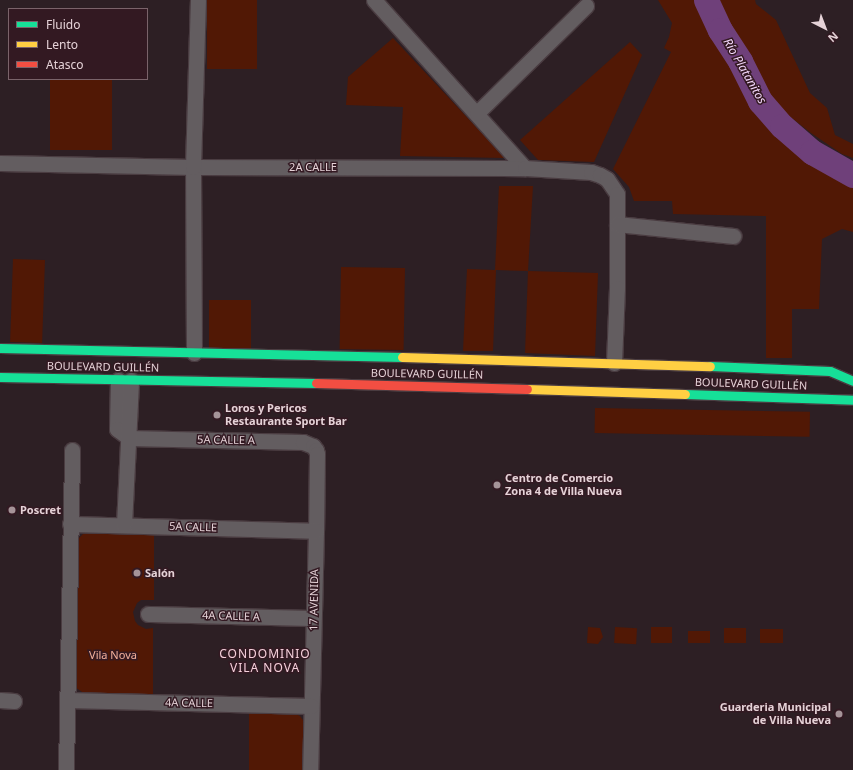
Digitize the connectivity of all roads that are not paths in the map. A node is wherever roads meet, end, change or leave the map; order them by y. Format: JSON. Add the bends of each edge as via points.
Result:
{"nodes":[{"id":1,"x":198,"y":0,"type":"edge"},
{"id":2,"x":374,"y":0,"type":"edge"},
{"id":3,"x":586,"y":6,"type":"dead end"},
{"id":4,"x":477,"y":113,"type":"junction"},
{"id":5,"x":0,"y":163,"type":"edge"},
{"id":6,"x":193,"y":167,"type":"junction"},
{"id":7,"x":525,"y":168,"type":"junction"},
{"id":8,"x":618,"y":224,"type":"junction"},
{"id":9,"x":734,"y":236,"type":"dead end"},
{"id":10,"x":0,"y":348,"type":"edge"},
{"id":11,"x":194,"y":353,"type":"junction"},
{"id":12,"x":614,"y":362,"type":"junction"},
{"id":13,"x":0,"y":377,"type":"edge"},
{"id":14,"x":124,"y":380,"type":"junction"},
{"id":15,"x":853,"y":381,"type":"edge"},
{"id":16,"x":853,"y":400,"type":"edge"},
{"id":17,"x":123,"y":434,"type":"junction"},
{"id":18,"x":72,"y":450,"type":"dead end"},
{"id":19,"x":317,"y":454,"type":"joint"},
{"id":20,"x":70,"y":524,"type":"junction"},
{"id":21,"x":124,"y":525,"type":"junction"},
{"id":22,"x":316,"y":531,"type":"junction"},
{"id":23,"x":148,"y":614,"type":"dead end"},
{"id":24,"x":314,"y":618,"type":"junction"},
{"id":25,"x":67,"y":700,"type":"junction"},
{"id":26,"x":311,"y":706,"type":"junction"},
{"id":27,"x":66,"y":770,"type":"edge"},
{"id":28,"x":310,"y":770,"type":"edge"}],
"edges":[{"from":1,"to":6,"type":"street"},
{"from":2,"to":4,"type":"street"},
{"from":3,"to":4,"type":"street"},
{"from":4,"to":7,"type":"street"},
{"from":5,"to":6,"type":"street","name":"2A CALLE"},
{"from":6,"to":7,"type":"street","name":"2A CALLE"},
{"from":6,"to":11,"type":"street"},
{"from":7,"to":8,"type":"street","name":"2A CALLE","via":[[591,172],[607,179],[617,194]]},
{"from":8,"to":9,"type":"street"},
{"from":8,"to":12,"type":"street"},
{"from":10,"to":11,"type":"street"},
{"from":11,"to":12,"type":"street"},
{"from":12,"to":15,"type":"street","via":[[830,371]]},
{"from":13,"to":14,"type":"street","name":"BOULEVARD GUILLÉN"},
{"from":14,"to":16,"type":"street","name":"BOULEVARD GUILLÉN","via":[[413,385]]},
{"from":14,"to":17,"type":"street"},
{"from":17,"to":19,"type":"street","name":"5A CALLE A","via":[[303,442],[313,446]]},
{"from":17,"to":21,"type":"street","via":[[127,441]]},
{"from":18,"to":20,"type":"street"},
{"from":19,"to":22,"type":"street","name":"17 AVENIDA"},
{"from":20,"to":21,"type":"street","name":"5A CALLE"},
{"from":20,"to":25,"type":"street"},
{"from":21,"to":22,"type":"street","name":"5A CALLE"},
{"from":22,"to":24,"type":"street","name":"17 AVENIDA"},
{"from":23,"to":24,"type":"street","name":"4A CALLE A"},
{"from":24,"to":26,"type":"street","name":"17 AVENIDA"},
{"from":25,"to":26,"type":"street","name":"4A CALLE"},
{"from":25,"to":27,"type":"street"},
{"from":26,"to":28,"type":"street","name":"17 AVENIDA"}]}
